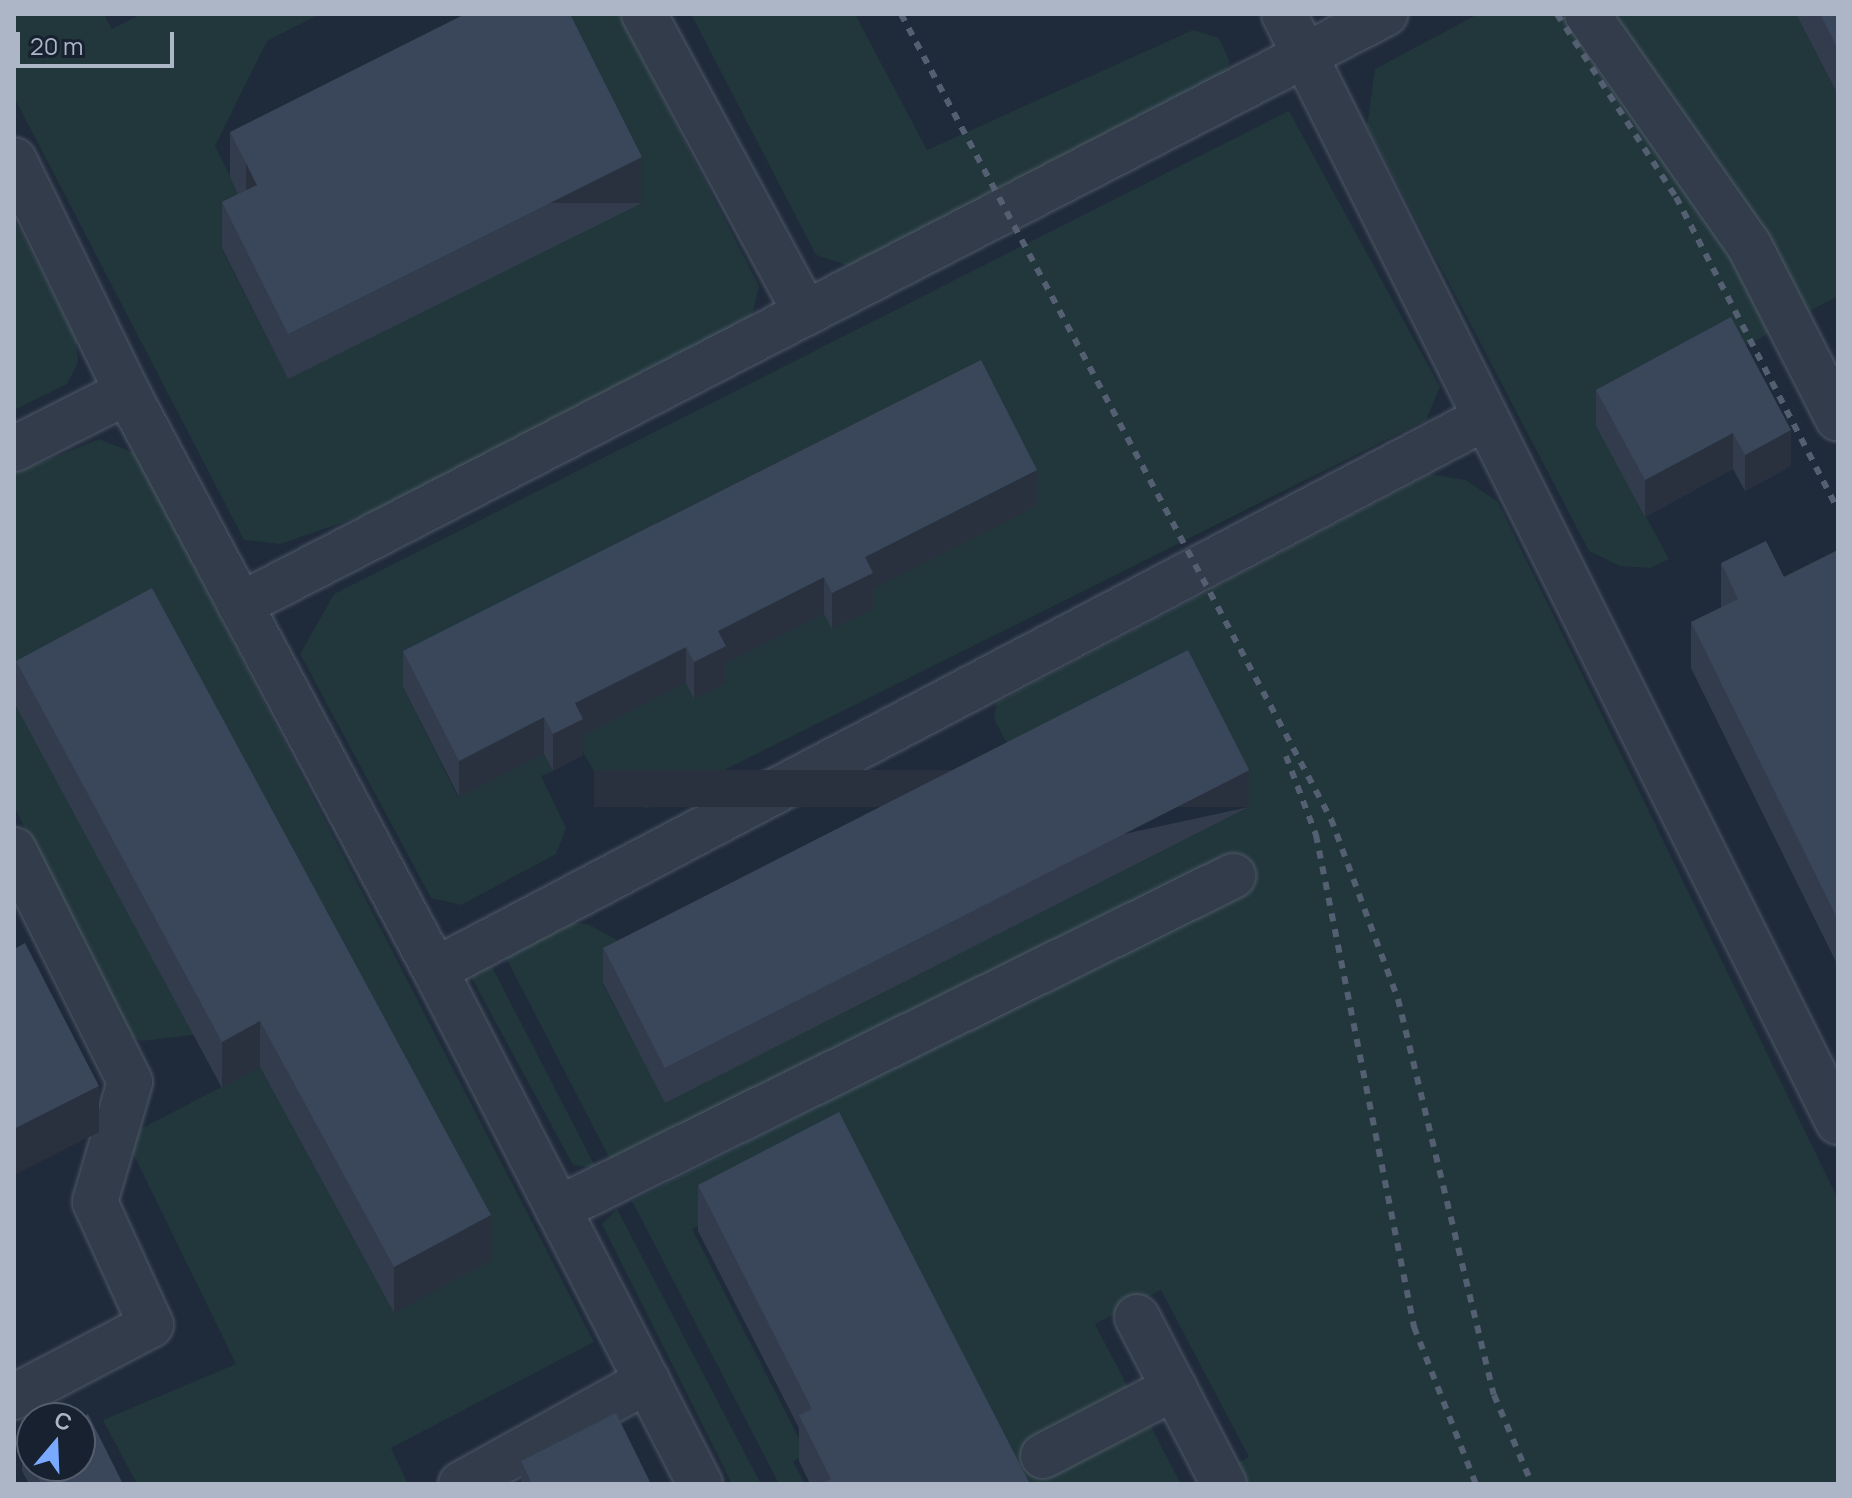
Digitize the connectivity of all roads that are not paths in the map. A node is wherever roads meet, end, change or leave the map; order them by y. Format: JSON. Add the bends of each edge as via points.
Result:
{"nodes":[{"id":1,"x":644,"y":14,"type":"edge"},
{"id":2,"x":1284,"y":14,"type":"edge"},
{"id":3,"x":1385,"y":14,"type":"edge"},
{"id":4,"x":1587,"y":14,"type":"edge"},
{"id":5,"x":1304,"y":56,"type":"junction"},
{"id":6,"x":15,"y":166,"type":"edge"},
{"id":7,"x":806,"y":313,"type":"junction"},
{"id":8,"x":127,"y":392,"type":"junction"},
{"id":9,"x":1485,"y":418,"type":"junction"},
{"id":10,"x":1838,"y":419,"type":"edge"},
{"id":11,"x":14,"y":449,"type":"edge"},
{"id":12,"x":240,"y":605,"type":"junction"},
{"id":13,"x":14,"y":850,"type":"edge"},
{"id":14,"x":1233,"y":876,"type":"dead end"},
{"id":15,"x":435,"y":970,"type":"junction"},
{"id":16,"x":1838,"y":1122,"type":"edge"},
{"id":17,"x":558,"y":1209,"type":"junction"},
{"id":18,"x":1137,"y":1317,"type":"dead end"},
{"id":19,"x":647,"y":1381,"type":"junction"},
{"id":20,"x":1174,"y":1388,"type":"junction"},
{"id":21,"x":14,"y":1397,"type":"edge"},
{"id":22,"x":1043,"y":1456,"type":"dead end"},
{"id":23,"x":461,"y":1484,"type":"edge"},
{"id":24,"x":700,"y":1484,"type":"edge"},
{"id":25,"x":1224,"y":1484,"type":"edge"}],
"edges":[{"from":1,"to":7,"type":"lane"},
{"from":2,"to":5,"type":"lane"},
{"from":3,"to":5,"type":"lane"},
{"from":4,"to":10,"type":"lane","via":[[1749,245]]},
{"from":5,"to":7,"type":"lane"},
{"from":5,"to":9,"type":"lane"},
{"from":6,"to":8,"type":"lane"},
{"from":7,"to":12,"type":"lane"},
{"from":8,"to":11,"type":"lane"},
{"from":8,"to":12,"type":"lane"},
{"from":9,"to":15,"type":"lane"},
{"from":9,"to":16,"type":"lane"},
{"from":12,"to":15,"type":"lane"},
{"from":13,"to":21,"type":"lane","via":[[130,1082],[95,1202],[151,1325]]},
{"from":14,"to":17,"type":"lane"},
{"from":15,"to":17,"type":"lane"},
{"from":17,"to":19,"type":"lane"},
{"from":18,"to":20,"type":"lane"},
{"from":19,"to":23,"type":"lane"},
{"from":19,"to":24,"type":"lane"},
{"from":20,"to":22,"type":"lane"},
{"from":20,"to":25,"type":"lane"}]}
